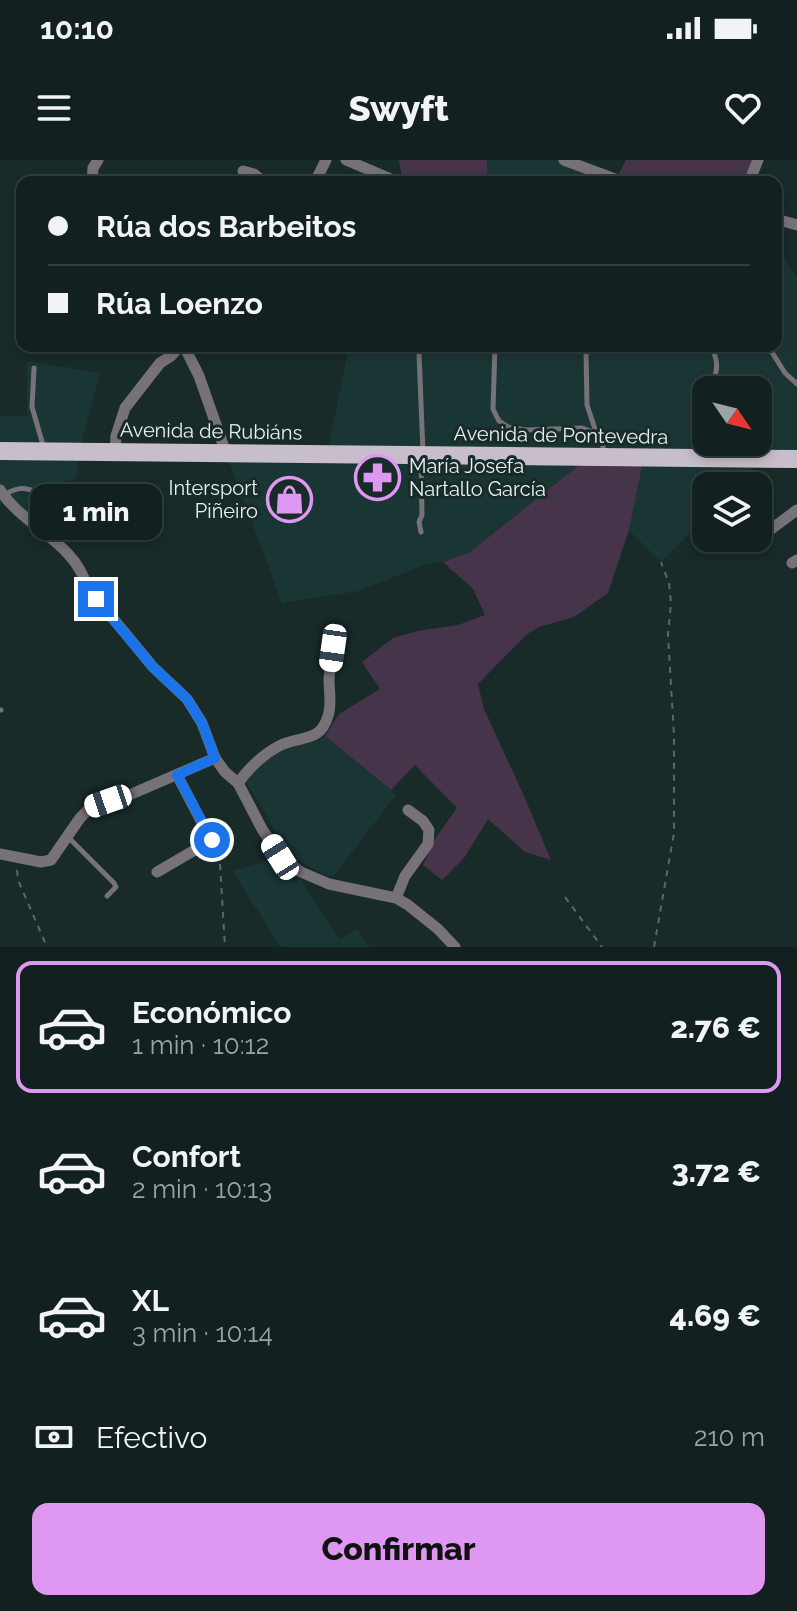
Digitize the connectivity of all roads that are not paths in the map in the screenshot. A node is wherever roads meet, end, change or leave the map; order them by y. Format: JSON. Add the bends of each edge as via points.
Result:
{"nodes":[{"id":1,"x":346,"y":160,"type":"edge"},
{"id":2,"x":564,"y":160,"type":"edge"},
{"id":3,"x":243,"y":171,"type":"dead end"},
{"id":4,"x":256,"y":176,"type":"edge"},
{"id":5,"x":384,"y":176,"type":"edge"},
{"id":6,"x":607,"y":176,"type":"edge"},
{"id":7,"x":175,"y":352,"type":"edge"},
{"id":8,"x":185,"y":352,"type":"edge"},
{"id":9,"x":419,"y":352,"type":"edge"},
{"id":10,"x":495,"y":352,"type":"edge"},
{"id":11,"x":586,"y":352,"type":"edge"},
{"id":12,"x":714,"y":352,"type":"edge"},
{"id":13,"x":772,"y":352,"type":"edge"},
{"id":14,"x":34,"y":368,"type":"dead end"},
{"id":15,"x":716,"y":376,"type":"edge"},
{"id":16,"x":797,"y":384,"type":"edge"},
{"id":17,"x":596,"y":433,"type":"junction"},
{"id":18,"x":0,"y":451,"type":"edge"},
{"id":19,"x":45,"y":452,"type":"junction"},
{"id":20,"x":115,"y":452,"type":"junction"},
{"id":21,"x":226,"y":453,"type":"junction"},
{"id":22,"x":422,"y":455,"type":"junction"},
{"id":23,"x":603,"y":457,"type":"junction"},
{"id":24,"x":706,"y":458,"type":"joint"},
{"id":25,"x":797,"y":459,"type":"edge"},
{"id":26,"x":2,"y":492,"type":"edge"},
{"id":27,"x":34,"y":506,"type":"dead end"},
{"id":28,"x":797,"y":510,"type":"edge"},
{"id":29,"x":772,"y":528,"type":"edge"},
{"id":30,"x":421,"y":532,"type":"dead end"},
{"id":31,"x":333,"y":648,"type":"dead end"},
{"id":32,"x":215,"y":758,"type":"junction"},
{"id":33,"x":177,"y":775,"type":"junction"},
{"id":34,"x":238,"y":783,"type":"junction"},
{"id":35,"x":408,"y":810,"type":"dead end"},
{"id":36,"x":67,"y":836,"type":"junction"},
{"id":37,"x":212,"y":840,"type":"junction"},
{"id":38,"x":0,"y":854,"type":"edge"},
{"id":39,"x":219,"y":855,"type":"road end"},
{"id":40,"x":157,"y":872,"type":"dead end"},
{"id":41,"x":107,"y":896,"type":"dead end"},
{"id":42,"x":396,"y":898,"type":"junction"},
{"id":43,"x":455,"y":947,"type":"edge"}],
"edges":[{"from":1,"to":5,"type":"street"},
{"from":2,"to":6,"type":"street"},
{"from":3,"to":4,"type":"street"},
{"from":7,"to":20,"type":"street","via":[[160,363],[125,408]]},
{"from":8,"to":21,"type":"street"},
{"from":9,"to":22,"type":"lane"},
{"from":10,"to":17,"type":"lane","via":[[493,409],[499,421],[517,429],[582,428]]},
{"from":11,"to":17,"type":"lane","via":[[587,405]]},
{"from":12,"to":15,"type":"lane"},
{"from":13,"to":16,"type":"lane"},
{"from":14,"to":19,"type":"lane","via":[[32,407]]},
{"from":17,"to":23,"type":"lane","via":[[603,440]]},
{"from":18,"to":19,"type":"main road","name":"Avenida de Rubiáns"},
{"from":19,"to":20,"type":"main road","name":"Avenida de Rubiáns"},
{"from":20,"to":21,"type":"main road","name":"Avenida de Rubiáns"},
{"from":21,"to":22,"type":"main road","name":"Avenida de Rubiáns"},
{"from":22,"to":23,"type":"main road","name":"Avenida de Pontevedra"},
{"from":22,"to":30,"type":"lane"},
{"from":23,"to":24,"type":"main road","name":"Avenida de Pontevedra"},
{"from":24,"to":25,"type":"main road","name":"Avenida de Pontevedra"},
{"from":26,"to":27,"type":"lane","via":[[28,488],[36,492]]},
{"from":26,"to":32,"type":"street","via":[[66,551],[87,587],[153,667],[187,699]]},
{"from":28,"to":29,"type":"street"},
{"from":31,"to":34,"type":"street","via":[[330,708],[321,731],[267,753]]},
{"from":32,"to":33,"type":"street"},
{"from":32,"to":34,"type":"street"},
{"from":33,"to":36,"type":"street","via":[[92,806]]},
{"from":33,"to":37,"type":"street"},
{"from":34,"to":42,"type":"street","via":[[280,857],[329,884]]},
{"from":35,"to":42,"type":"street","via":[[429,830],[428,844]]},
{"from":36,"to":38,"type":"street","via":[[51,860]]},
{"from":36,"to":41,"type":"lane","via":[[114,883]]},
{"from":37,"to":39,"type":"street"},
{"from":37,"to":40,"type":"street"},
{"from":42,"to":43,"type":"street"}]}
